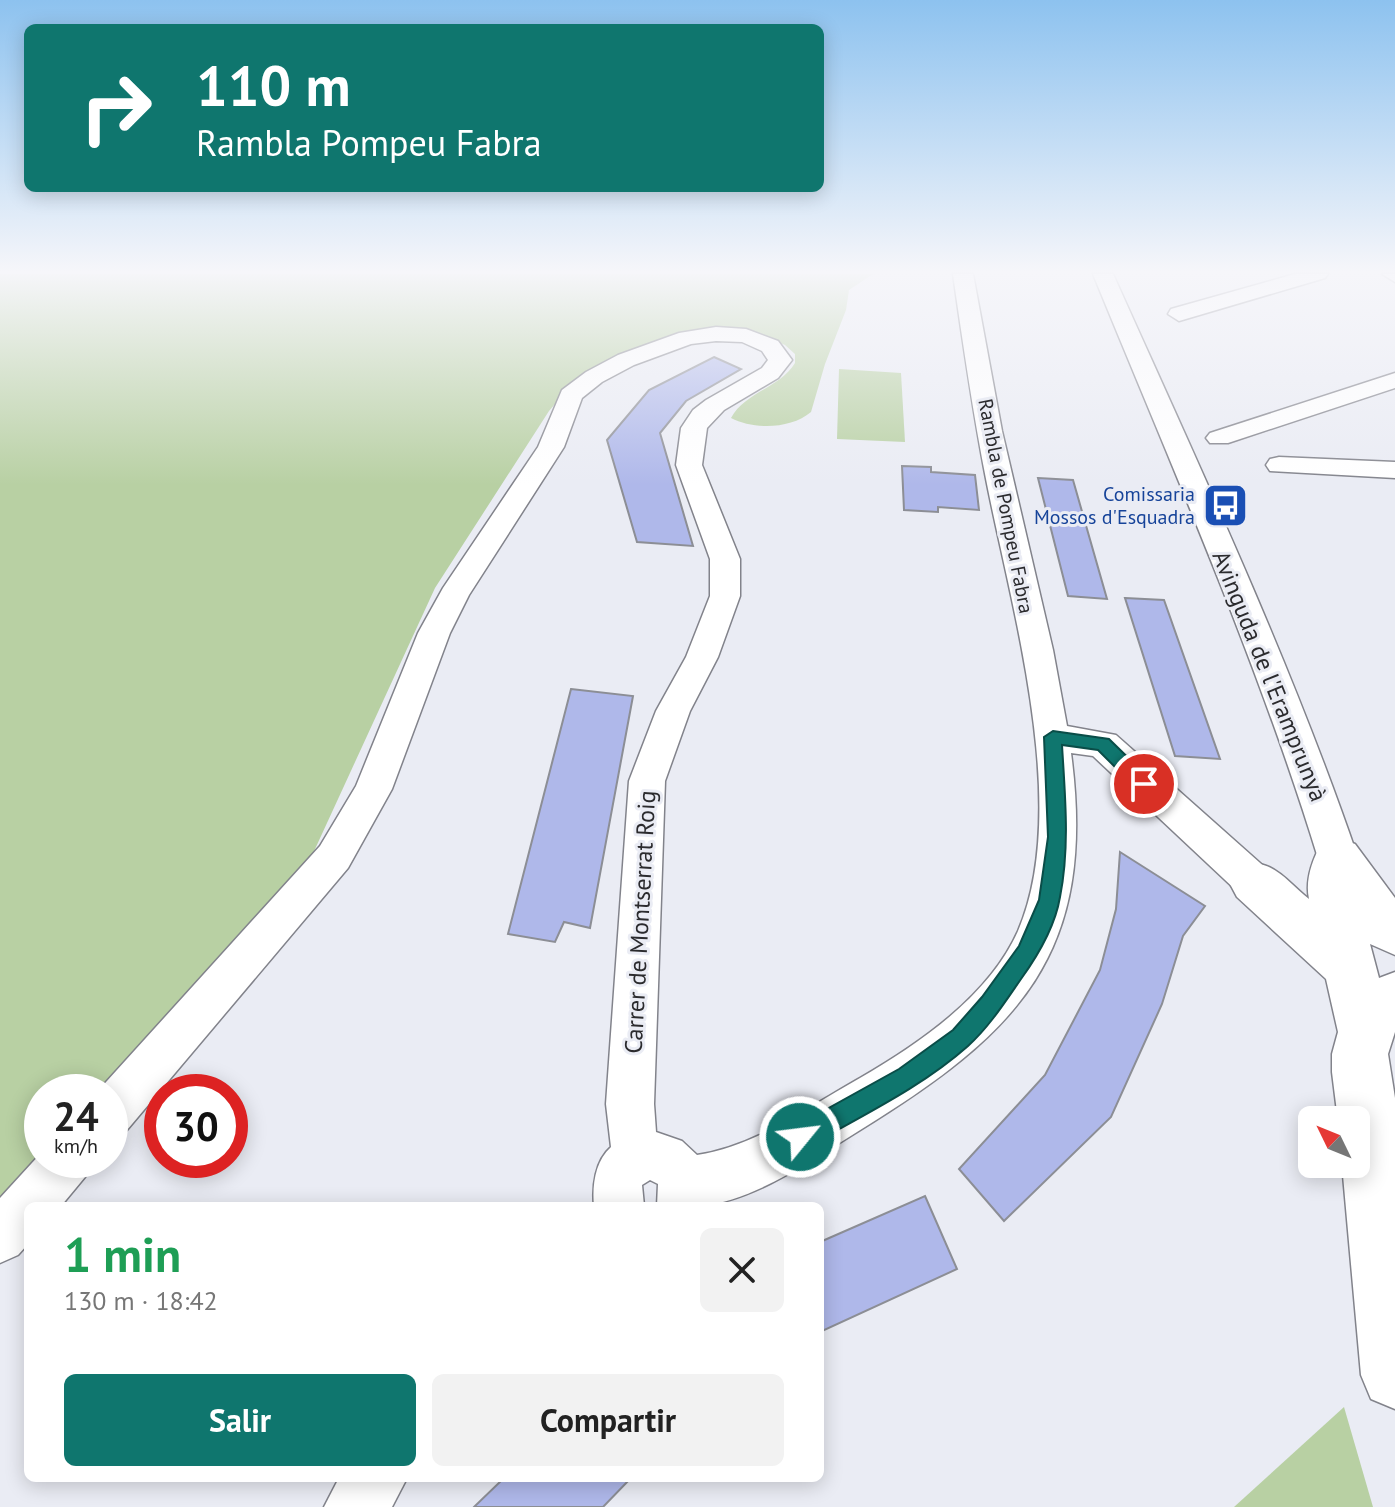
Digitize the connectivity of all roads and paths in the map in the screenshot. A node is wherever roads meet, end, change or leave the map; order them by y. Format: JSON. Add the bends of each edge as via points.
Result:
{"nodes":[{"id":1,"x":669,"y":344,"type":"edge"},
{"id":2,"x":766,"y":344,"type":"edge"},
{"id":3,"x":975,"y":344,"type":"edge"},
{"id":4,"x":1133,"y":344,"type":"edge"},
{"id":5,"x":1395,"y":380,"type":"edge"},
{"id":6,"x":1219,"y":438,"type":"dead end"},
{"id":7,"x":1279,"y":465,"type":"dead end"},
{"id":8,"x":1395,"y":470,"type":"edge"},
{"id":9,"x":1053,"y":737,"type":"junction"},
{"id":10,"x":1335,"y":873,"type":"junction"},
{"id":11,"x":1254,"y":882,"type":"junction"},
{"id":12,"x":1395,"y":933,"type":"edge"},
{"id":13,"x":1349,"y":966,"type":"junction"},
{"id":14,"x":1380,"y":1014,"type":"edge"},
{"id":15,"x":128,"y":1092,"type":"edge"},
{"id":16,"x":1365,"y":1098,"type":"junction"},
{"id":17,"x":1395,"y":1156,"type":"edge"},
{"id":18,"x":638,"y":1158,"type":"junction"},
{"id":19,"x":52,"y":1178,"type":"edge"},
{"id":20,"x":681,"y":1194,"type":"edge"},
{"id":21,"x":31,"y":1202,"type":"edge"},
{"id":22,"x":618,"y":1202,"type":"edge"},
{"id":23,"x":24,"y":1210,"type":"edge"},
{"id":24,"x":0,"y":1237,"type":"edge"},
{"id":25,"x":1395,"y":1375,"type":"edge"},
{"id":26,"x":374,"y":1482,"type":"edge"},
{"id":27,"x":354,"y":1507,"type":"edge"}],
"edges":[{"from":1,"to":15,"type":"street","name":"Carrer de Montserrat Roig","via":[[602,373],[571,395],[557,437],[434,633],[373,789],[334,857]]},
{"from":2,"to":18,"type":"street","name":"Carrer de Montserrat Roig","via":[[780,360],[770,373],[702,415],[694,428],[689,465],[725,559],[725,596],[647,781],[630,1104]]},
{"from":3,"to":9,"type":"street","name":"Rambla de Pompeu Fabra"},
{"from":4,"to":10,"type":"street","name":"Avinguda de l'Eramprunyà","via":[[1314,784]]},
{"from":5,"to":6,"type":"street"},
{"from":7,"to":8,"type":"street"},
{"from":9,"to":11,"type":"street","via":[[1103,744]]},
{"from":9,"to":20,"type":"street","name":"Rambla de Pompeu Fabra","via":[[1058,837],[1050,900],[1036,939],[990,1005],[961,1037],[907,1077],[747,1168]]},
{"from":10,"to":11,"type":"main road","via":[[1296,894]]},
{"from":10,"to":12,"type":"main road"},
{"from":10,"to":13,"type":"main road"},
{"from":11,"to":13,"type":"main road"},
{"from":13,"to":14,"type":"main road"},
{"from":14,"to":16,"type":"main road","via":[[1359,1068]]},
{"from":16,"to":17,"type":"main road"},
{"from":16,"to":25,"type":"main road"},
{"from":18,"to":20,"type":"street","via":[[664,1157],[674,1165]]},
{"from":18,"to":22,"type":"street","via":[[618,1178]]},
{"from":19,"to":21,"type":"street"},
{"from":23,"to":24,"type":"street"},
{"from":26,"to":27,"type":"street"}]}
